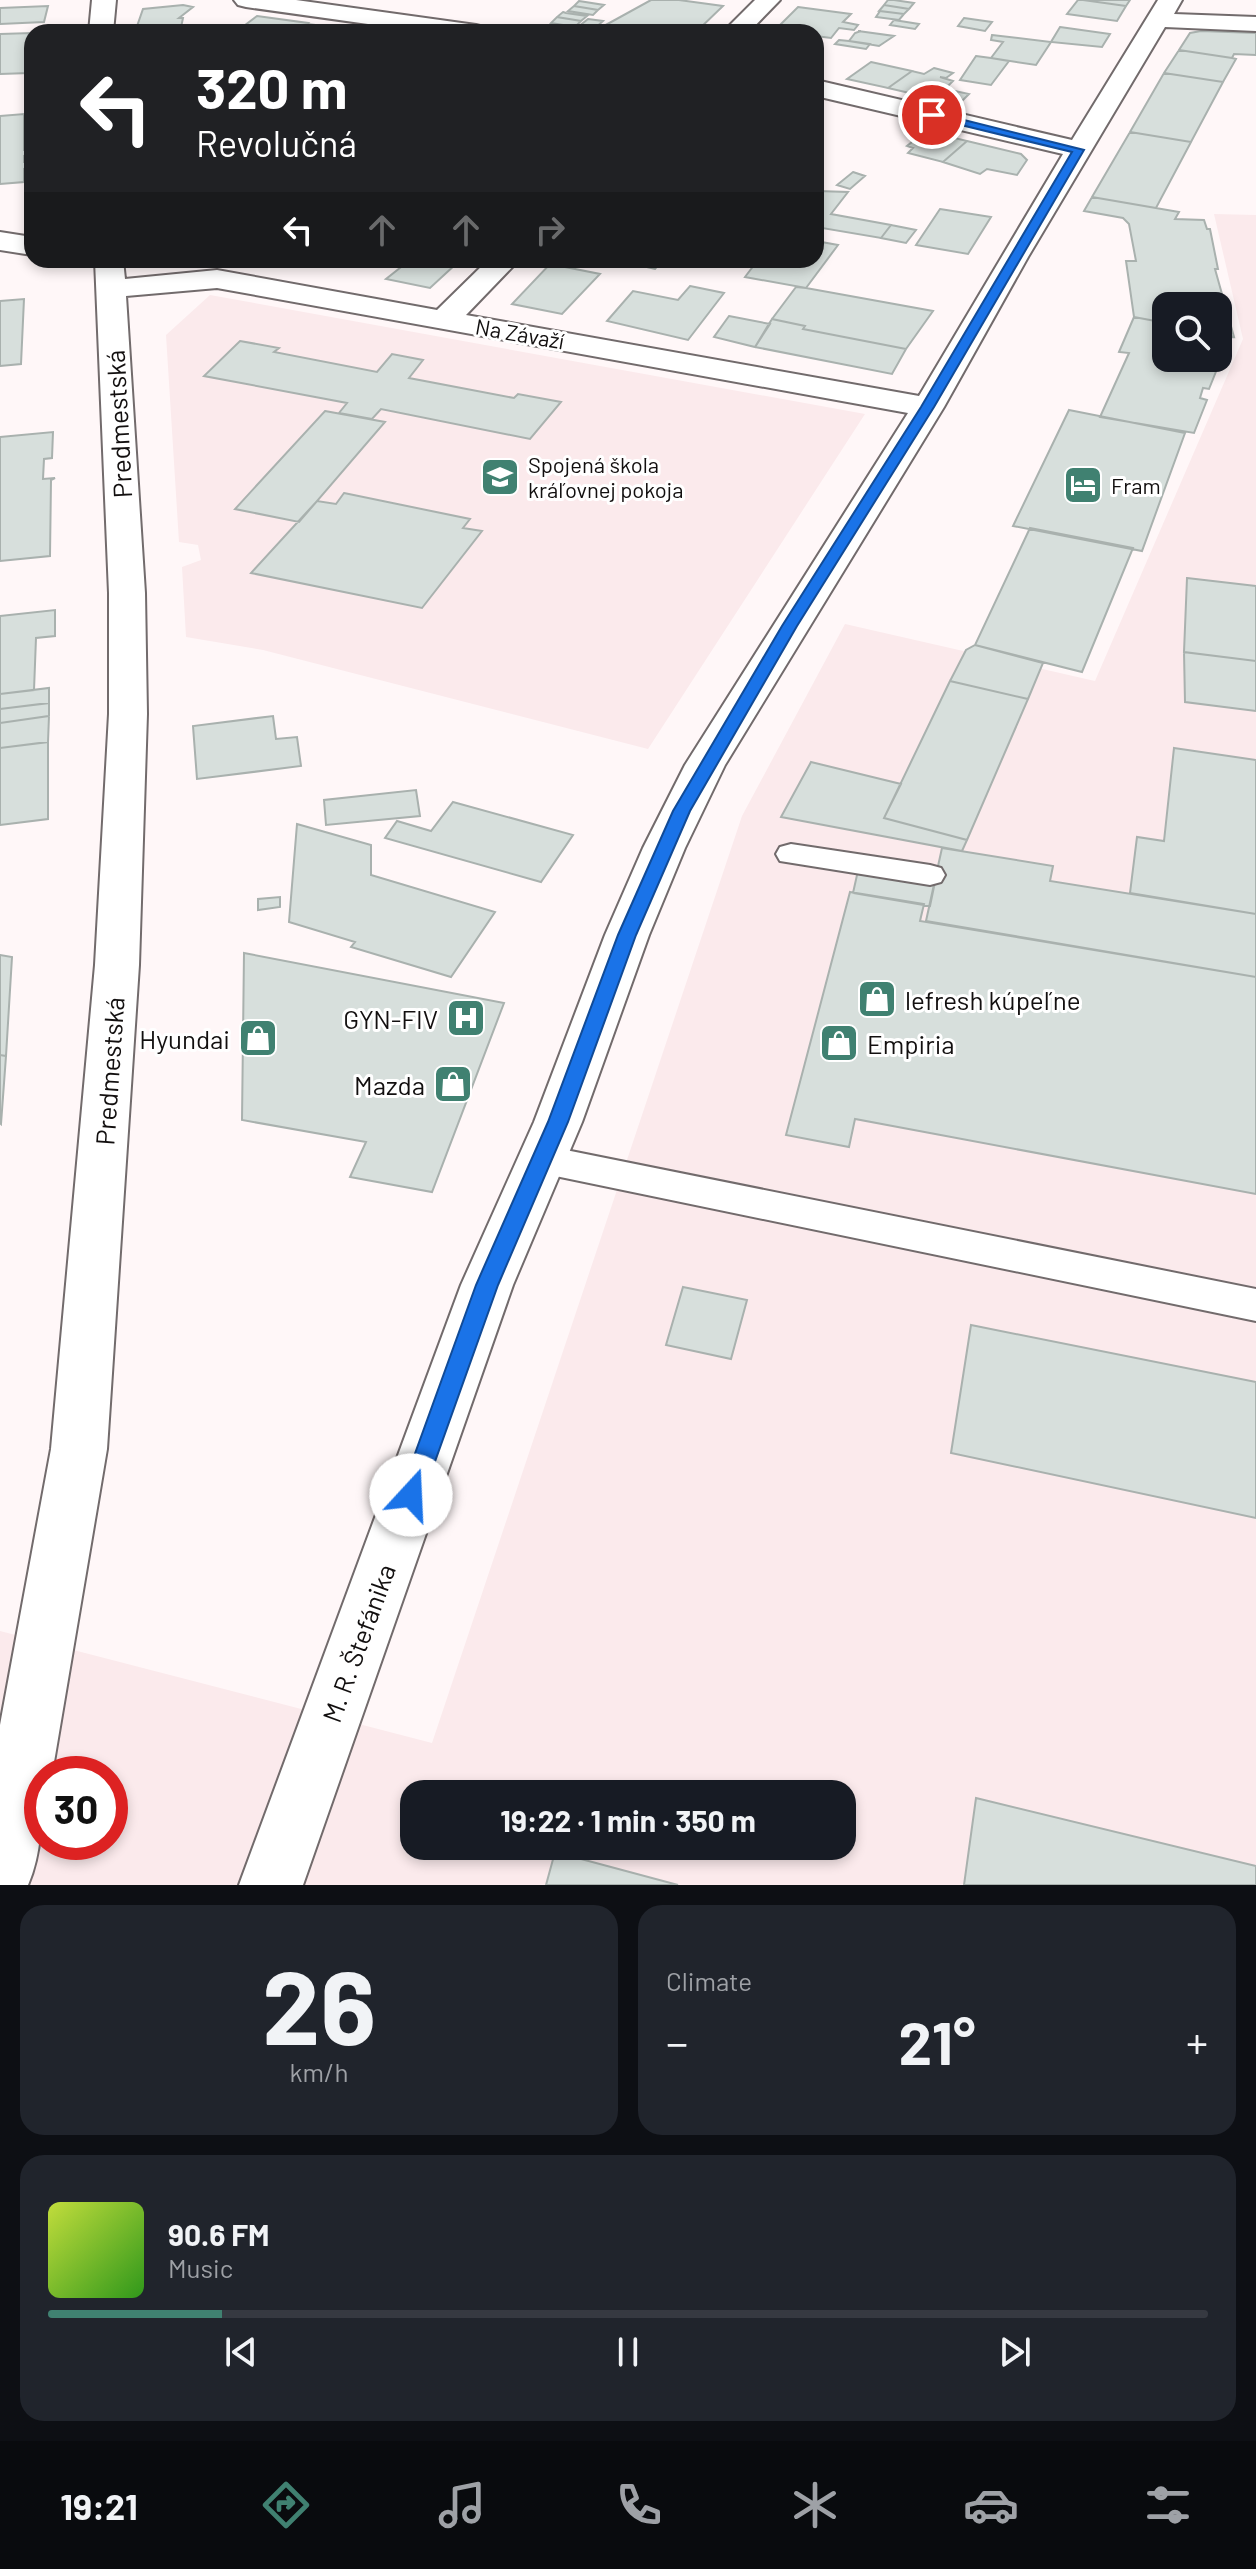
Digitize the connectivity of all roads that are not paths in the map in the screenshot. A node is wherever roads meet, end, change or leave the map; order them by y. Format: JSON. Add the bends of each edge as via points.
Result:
{"nodes":[{"id":1,"x":104,"y":0,"type":"edge"},
{"id":2,"x":246,"y":0,"type":"edge"},
{"id":3,"x":768,"y":0,"type":"edge"},
{"id":4,"x":1164,"y":10,"type":"edge"},
{"id":5,"x":102,"y":24,"type":"edge"},
{"id":6,"x":418,"y":24,"type":"edge"},
{"id":7,"x":743,"y":24,"type":"edge"},
{"id":8,"x":1256,"y":24,"type":"edge"},
{"id":9,"x":824,"y":90,"type":"edge"},
{"id":10,"x":1079,"y":150,"type":"junction"},
{"id":11,"x":0,"y":241,"type":"edge"},
{"id":12,"x":24,"y":245,"type":"edge"},
{"id":13,"x":497,"y":268,"type":"edge"},
{"id":14,"x":109,"y":274,"type":"edge"},
{"id":15,"x":444,"y":320,"type":"junction"},
{"id":16,"x":928,"y":407,"type":"junction"},
{"id":17,"x":791,"y":854,"type":"dead end"},
{"id":18,"x":930,"y":875,"type":"dead end"},
{"id":19,"x":541,"y":1159,"type":"junction"},
{"id":20,"x":1256,"y":1305,"type":"edge"},
{"id":21,"x":0,"y":1875,"type":"edge"},
{"id":22,"x":271,"y":1885,"type":"edge"}],
"edges":[{"from":1,"to":5,"type":"street"},
{"from":2,"to":6,"type":"street"},
{"from":3,"to":7,"type":"street"},
{"from":4,"to":8,"type":"street"},
{"from":4,"to":10,"type":"street","name":"M. R. Štefánika"},
{"from":9,"to":10,"type":"street"},
{"from":10,"to":16,"type":"street","name":"M. R. Štefánika"},
{"from":11,"to":12,"type":"street"},
{"from":13,"to":15,"type":"street"},
{"from":14,"to":15,"type":"street","name":"Na Závaží","via":[[217,279]]},
{"from":14,"to":21,"type":"street","name":"Predmestská","via":[[127,593],[128,714],[117,965],[79,1449]]},
{"from":15,"to":16,"type":"street","name":"Na Závaží"},
{"from":16,"to":19,"type":"street","name":"M. R. Štefánika","via":[[681,811]]},
{"from":17,"to":18,"type":"lane"},
{"from":19,"to":20,"type":"lane"},
{"from":19,"to":22,"type":"street","name":"M. R. Štefánika","via":[[487,1285]]}]}
